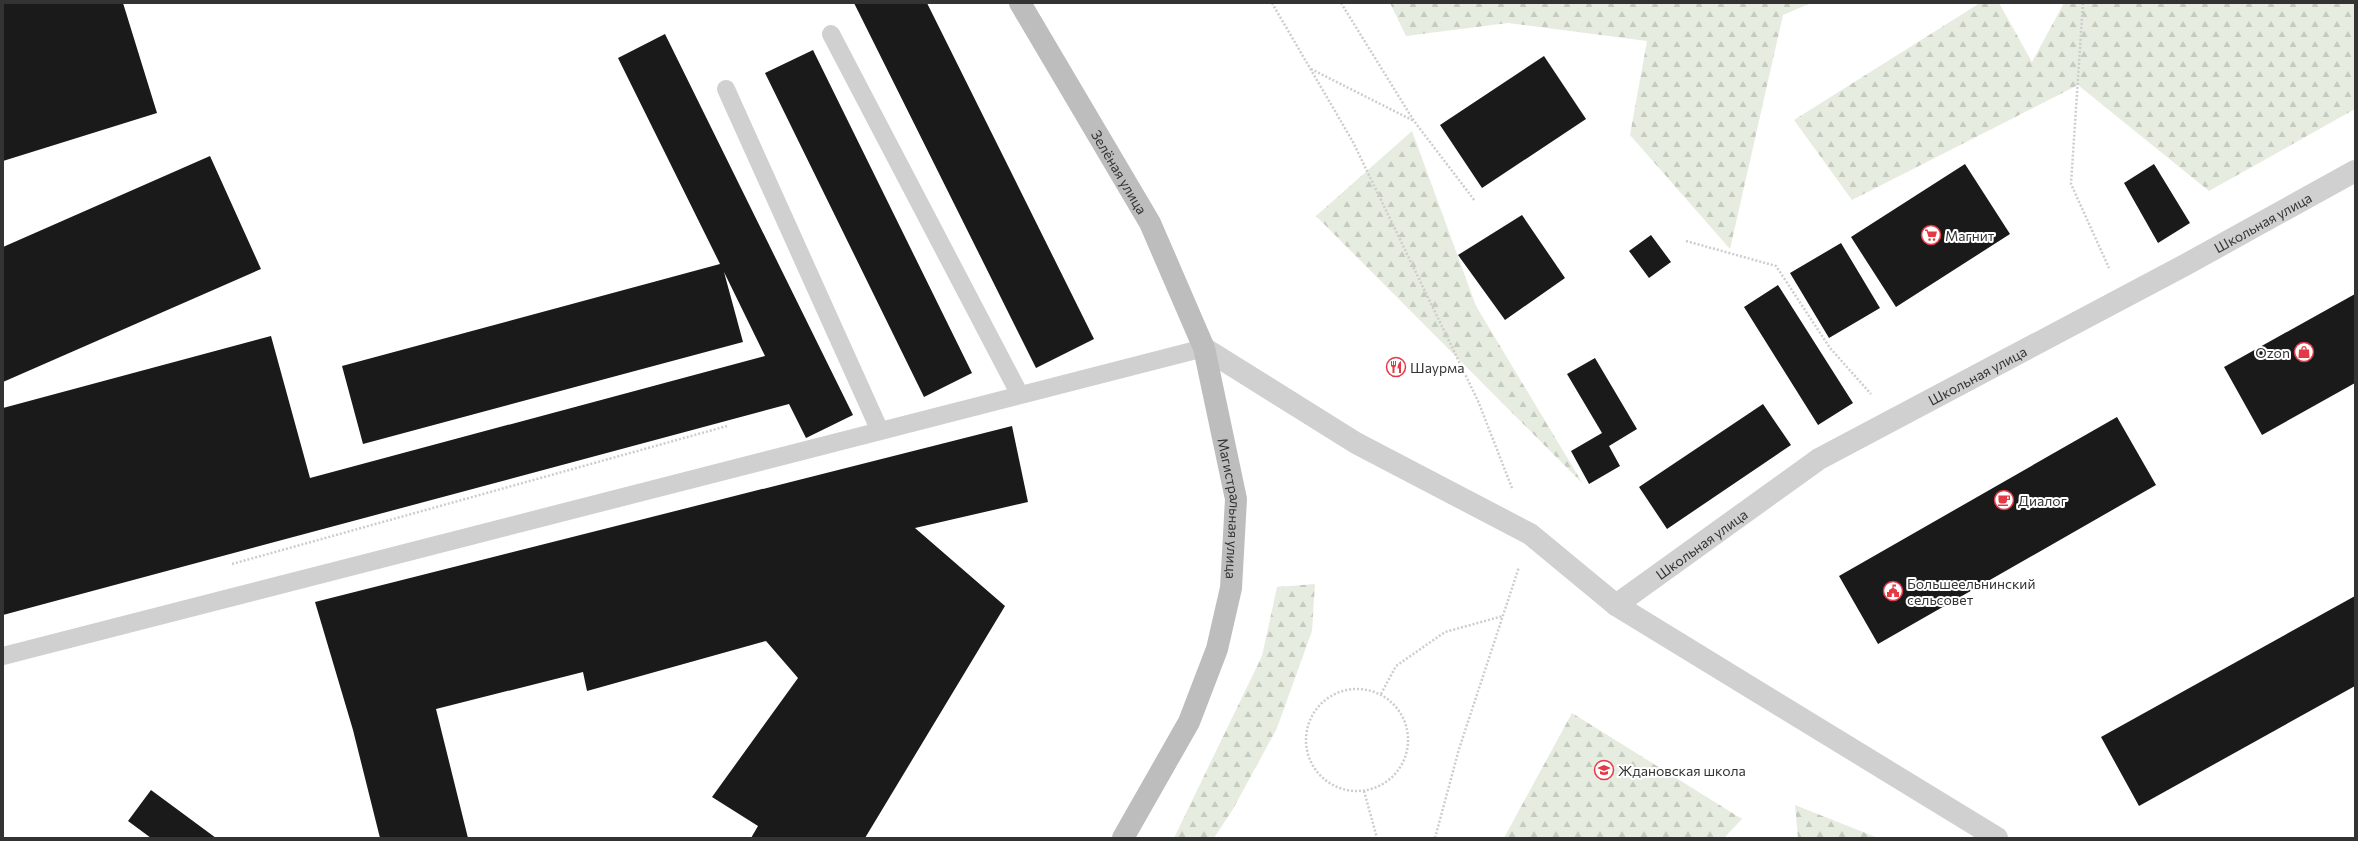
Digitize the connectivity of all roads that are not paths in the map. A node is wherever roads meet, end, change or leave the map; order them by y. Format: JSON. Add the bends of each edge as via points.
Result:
{"nodes":[{"id":1,"x":1020,"y":3,"type":"edge"},
{"id":2,"x":831,"y":34,"type":"dead end"},
{"id":3,"x":726,"y":89,"type":"dead end"},
{"id":4,"x":2355,"y":171,"type":"edge"},
{"id":5,"x":1204,"y":348,"type":"junction"},
{"id":6,"x":1020,"y":395,"type":"junction"},
{"id":7,"x":880,"y":431,"type":"junction"},
{"id":8,"x":1616,"y":605,"type":"junction"},
{"id":9,"x":3,"y":656,"type":"edge"},
{"id":10,"x":1123,"y":838,"type":"edge"},
{"id":11,"x":1997,"y":838,"type":"edge"}],
"edges":[{"from":1,"to":5,"type":"street","name":"Зелёная улица","via":[[1150,223]]},
{"from":2,"to":6,"type":"lane"},
{"from":3,"to":7,"type":"lane"},
{"from":4,"to":8,"type":"street","name":"Школьная улица","via":[[1819,459]]},
{"from":5,"to":6,"type":"lane"},
{"from":5,"to":8,"type":"street","via":[[1356,443],[1530,534]]},
{"from":5,"to":10,"type":"street","name":"Магистральная улица","via":[[1236,499],[1231,588],[1217,649],[1189,722]]},
{"from":6,"to":7,"type":"lane"},
{"from":7,"to":9,"type":"lane"},
{"from":8,"to":11,"type":"street"}]}
